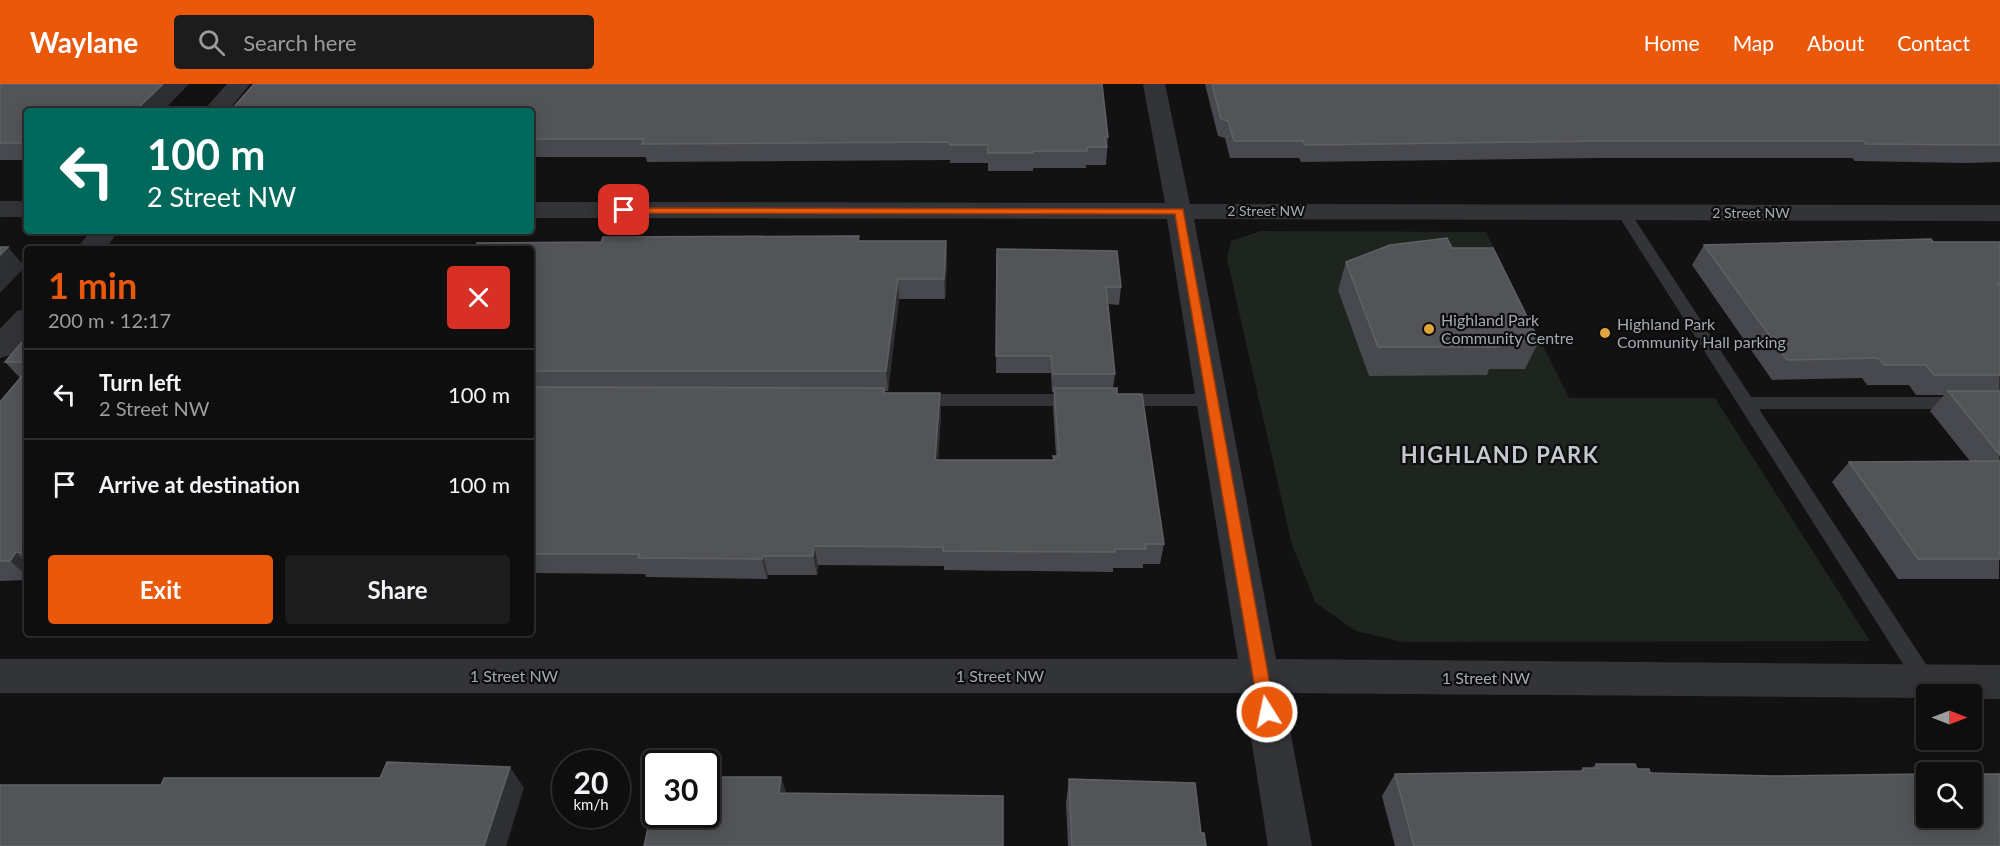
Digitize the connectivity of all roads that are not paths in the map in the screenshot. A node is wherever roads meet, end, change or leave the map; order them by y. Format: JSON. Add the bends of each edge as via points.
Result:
{"nodes":[{"id":1,"x":239,"y":84,"type":"edge"},
{"id":2,"x":1154,"y":84,"type":"edge"},
{"id":3,"x":218,"y":108,"type":"edge"},
{"id":4,"x":0,"y":209,"type":"edge"},
{"id":5,"x":24,"y":209,"type":"edge"},
{"id":6,"x":534,"y":210,"type":"edge"},
{"id":7,"x":1179,"y":211,"type":"junction"},
{"id":8,"x":1623,"y":212,"type":"junction"},
{"id":9,"x":2000,"y":213,"type":"edge"},
{"id":10,"x":103,"y":234,"type":"edge"},
{"id":11,"x":93,"y":246,"type":"edge"},
{"id":12,"x":24,"y":321,"type":"edge"},
{"id":13,"x":0,"y":348,"type":"edge"},
{"id":14,"x":900,"y":400,"type":"edge"},
{"id":15,"x":1212,"y":400,"type":"junction"},
{"id":16,"x":1746,"y":403,"type":"junction"},
{"id":17,"x":2000,"y":403,"type":"edge"},
{"id":18,"x":0,"y":676,"type":"edge"},
{"id":19,"x":1261,"y":676,"type":"junction"},
{"id":20,"x":1926,"y":682,"type":"junction"},
{"id":21,"x":2000,"y":682,"type":"edge"},
{"id":22,"x":1290,"y":846,"type":"edge"}],
"edges":[{"from":1,"to":3,"type":"street"},
{"from":2,"to":7,"type":"street"},
{"from":4,"to":5,"type":"street"},
{"from":6,"to":7,"type":"street","name":"2 Street NW"},
{"from":7,"to":8,"type":"street","name":"2 Street NW"},
{"from":7,"to":15,"type":"street"},
{"from":8,"to":9,"type":"street","name":"2 Street NW"},
{"from":8,"to":16,"type":"lane"},
{"from":10,"to":11,"type":"street"},
{"from":12,"to":13,"type":"street"},
{"from":14,"to":15,"type":"lane"},
{"from":15,"to":19,"type":"street"},
{"from":16,"to":17,"type":"lane"},
{"from":16,"to":20,"type":"lane"},
{"from":18,"to":19,"type":"street","name":"1 Street NW"},
{"from":19,"to":20,"type":"street","name":"1 Street NW"},
{"from":19,"to":22,"type":"street"},
{"from":20,"to":21,"type":"street","name":"1 Street NW"}]}
